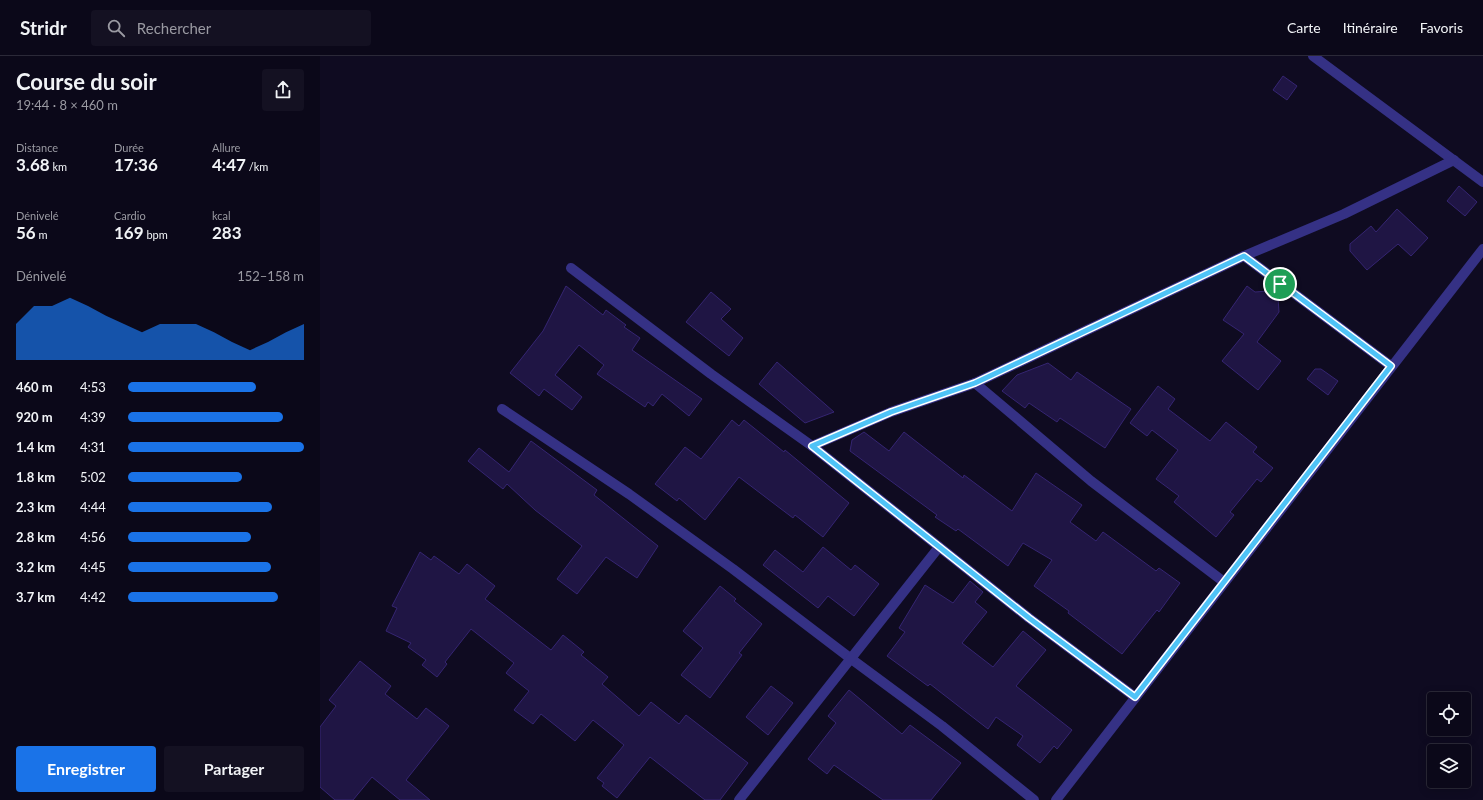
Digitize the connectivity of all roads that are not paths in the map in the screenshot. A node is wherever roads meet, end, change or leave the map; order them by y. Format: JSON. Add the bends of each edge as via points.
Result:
{"nodes":[{"id":1,"x":1312,"y":56,"type":"edge"},
{"id":2,"x":1454,"y":160,"type":"junction"},
{"id":3,"x":1483,"y":182,"type":"edge"},
{"id":4,"x":1483,"y":249,"type":"edge"},
{"id":5,"x":1244,"y":256,"type":"junction"},
{"id":6,"x":571,"y":268,"type":"dead end"},
{"id":7,"x":1391,"y":366,"type":"junction"},
{"id":8,"x":975,"y":383,"type":"junction"},
{"id":9,"x":502,"y":409,"type":"dead end"},
{"id":10,"x":812,"y":446,"type":"junction"},
{"id":11,"x":938,"y":547,"type":"junction"},
{"id":12,"x":1224,"y":582,"type":"junction"},
{"id":13,"x":850,"y":658,"type":"junction"},
{"id":14,"x":1135,"y":697,"type":"junction"},
{"id":15,"x":739,"y":800,"type":"edge"},
{"id":16,"x":1034,"y":800,"type":"edge"},
{"id":17,"x":1056,"y":800,"type":"edge"}],
"edges":[{"from":1,"to":2,"type":"street"},
{"from":2,"to":3,"type":"street"},
{"from":2,"to":5,"type":"street","via":[[1344,214]]},
{"from":4,"to":7,"type":"street"},
{"from":5,"to":7,"type":"street"},
{"from":5,"to":8,"type":"street"},
{"from":6,"to":10,"type":"street","via":[[711,374]]},
{"from":7,"to":12,"type":"street"},
{"from":8,"to":10,"type":"street","via":[[891,412]]},
{"from":8,"to":12,"type":"street","via":[[1091,481]]},
{"from":9,"to":13,"type":"street","via":[[696,542]]},
{"from":10,"to":11,"type":"street"},
{"from":11,"to":13,"type":"street"},
{"from":11,"to":14,"type":"street"},
{"from":12,"to":14,"type":"street"},
{"from":13,"to":15,"type":"street"},
{"from":13,"to":16,"type":"street","via":[[942,726]]},
{"from":14,"to":17,"type":"street"}]}
